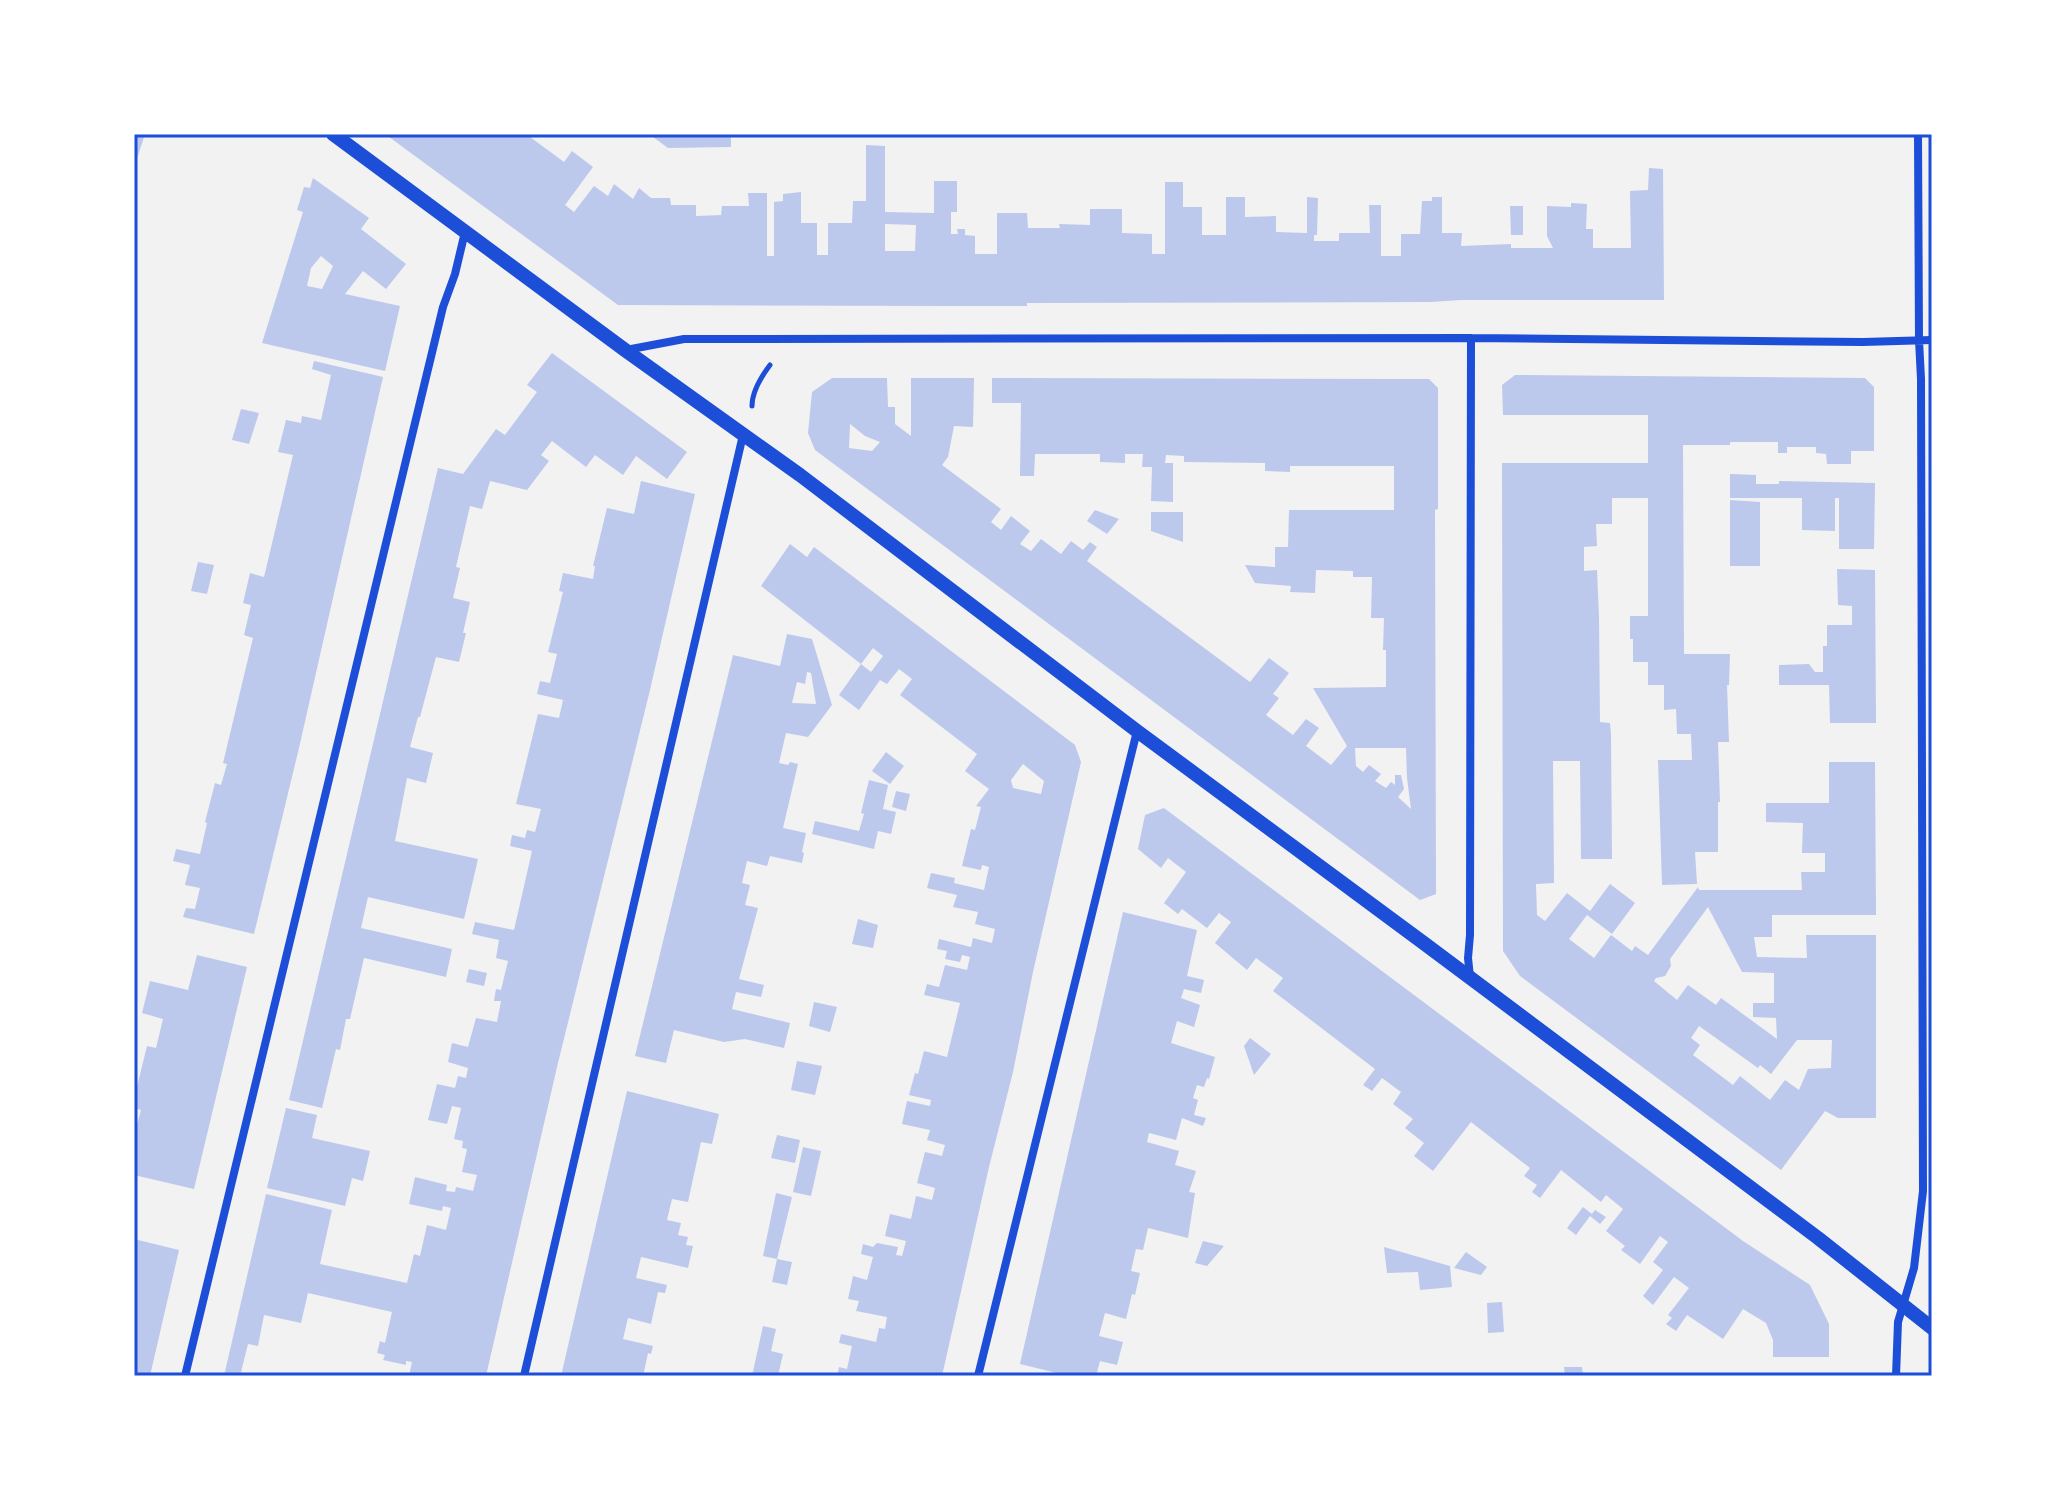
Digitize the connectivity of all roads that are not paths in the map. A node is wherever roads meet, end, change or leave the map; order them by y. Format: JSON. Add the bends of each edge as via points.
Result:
{"nodes":[{"id":1,"x":333,"y":134,"type":"edge"},
{"id":2,"x":1918,"y":134,"type":"edge"},
{"id":3,"x":465,"y":231,"type":"junction"},
{"id":4,"x":1471,"y":338,"type":"junction"},
{"id":5,"x":1919,"y":340,"type":"junction"},
{"id":6,"x":1932,"y":340,"type":"edge"},
{"id":7,"x":625,"y":350,"type":"junction"},
{"id":8,"x":743,"y":435,"type":"junction"},
{"id":9,"x":1137,"y":731,"type":"junction"},
{"id":10,"x":1470,"y":978,"type":"junction"},
{"id":11,"x":1903,"y":1305,"type":"junction"},
{"id":12,"x":1932,"y":1328,"type":"edge"},
{"id":13,"x":185,"y":1376,"type":"edge"},
{"id":14,"x":524,"y":1376,"type":"edge"},
{"id":15,"x":978,"y":1376,"type":"edge"},
{"id":16,"x":1896,"y":1376,"type":"edge"}],
"edges":[{"from":1,"to":3,"type":"street"},
{"from":2,"to":5,"type":"street"},
{"from":3,"to":7,"type":"street"},
{"from":3,"to":13,"type":"street"},
{"from":4,"to":5,"type":"street"},
{"from":4,"to":7,"type":"street","via":[[684,339]]},
{"from":4,"to":10,"type":"street"},
{"from":5,"to":6,"type":"street"},
{"from":5,"to":11,"type":"street","via":[[1923,1191],[1914,1268]]},
{"from":7,"to":8,"type":"street"},
{"from":8,"to":9,"type":"street"},
{"from":8,"to":14,"type":"street"},
{"from":9,"to":10,"type":"street"},
{"from":9,"to":15,"type":"street"},
{"from":10,"to":11,"type":"street"},
{"from":11,"to":12,"type":"street"},
{"from":11,"to":16,"type":"street"}]}
